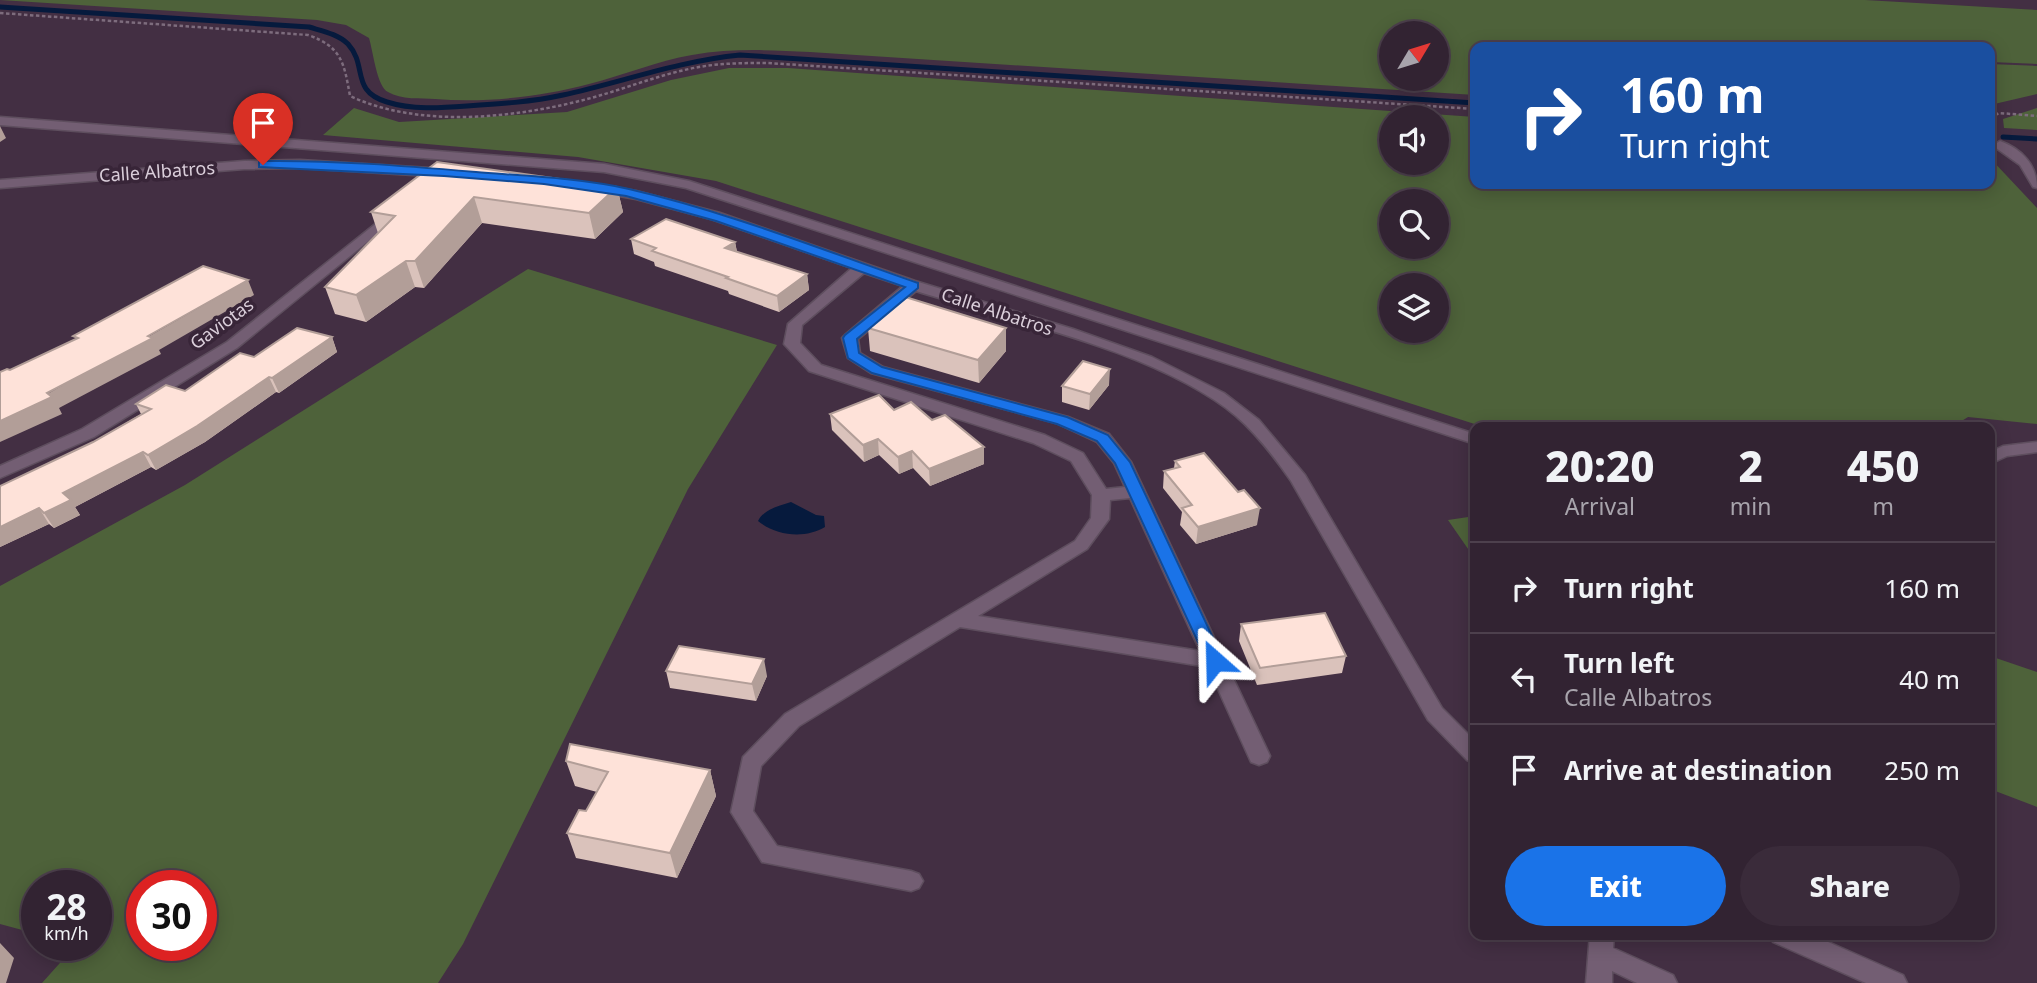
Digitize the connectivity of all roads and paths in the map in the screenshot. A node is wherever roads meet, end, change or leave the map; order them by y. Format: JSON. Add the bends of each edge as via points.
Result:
{"nodes":[{"id":1,"x":0,"y":13,"type":"edge"},
{"id":2,"x":1470,"y":109,"type":"edge"},
{"id":3,"x":1995,"y":115,"type":"edge"},
{"id":4,"x":2037,"y":116,"type":"edge"},
{"id":5,"x":0,"y":121,"type":"edge"},
{"id":6,"x":2000,"y":145,"type":"dead end"},
{"id":7,"x":0,"y":184,"type":"edge"},
{"id":8,"x":2037,"y":184,"type":"edge"},
{"id":9,"x":585,"y":186,"type":"edge"},
{"id":10,"x":423,"y":190,"type":"edge"},
{"id":11,"x":402,"y":207,"type":"edge"},
{"id":12,"x":861,"y":268,"type":"junction"},
{"id":13,"x":914,"y":285,"type":"junction"},
{"id":14,"x":864,"y":362,"type":"junction"},
{"id":15,"x":838,"y":375,"type":"junction"},
{"id":16,"x":1062,"y":420,"type":"junction"},
{"id":17,"x":1470,"y":437,"type":"edge"},
{"id":18,"x":1039,"y":439,"type":"junction"},
{"id":19,"x":2037,"y":447,"type":"edge"},
{"id":20,"x":1995,"y":457,"type":"edge"},
{"id":21,"x":0,"y":473,"type":"edge"},
{"id":22,"x":1136,"y":492,"type":"junction"},
{"id":23,"x":1101,"y":495,"type":"junction"},
{"id":24,"x":957,"y":620,"type":"junction"},
{"id":25,"x":1215,"y":661,"type":"junction"},
{"id":26,"x":1470,"y":749,"type":"edge"},
{"id":27,"x":1259,"y":756,"type":"dead end"},
{"id":28,"x":911,"y":881,"type":"dead end"},
{"id":29,"x":1796,"y":940,"type":"edge"},
{"id":30,"x":1601,"y":944,"type":"edge"},
{"id":31,"x":1599,"y":983,"type":"edge"},
{"id":32,"x":1664,"y":983,"type":"edge"},
{"id":33,"x":1894,"y":983,"type":"edge"}],
"edges":[{"from":1,"to":2,"type":"path","via":[[308,35],[328,41],[341,55],[350,96],[364,106],[409,113],[449,115],[562,105],[727,63]]},
{"from":3,"to":4,"type":"path"},
{"from":5,"to":17,"type":"street","via":[[646,174]]},
{"from":6,"to":8,"type":"street","via":[[2025,163]]},
{"from":7,"to":10,"type":"street","name":"Calle Albatros","via":[[255,165],[451,173]]},
{"from":9,"to":12,"type":"street","name":"Calle Albatros","via":[[627,192],[720,219]]},
{"from":11,"to":21,"type":"street","name":"Gaviotas","via":[[232,345],[88,433]]},
{"from":12,"to":13,"type":"street","name":"Calle Albatros"},
{"from":12,"to":15,"type":"street","via":[[795,324],[792,344],[815,368]]},
{"from":13,"to":14,"type":"street","via":[[850,338],[853,355]]},
{"from":13,"to":26,"type":"street","name":"Calle Albatros","via":[[1177,374],[1246,415],[1299,479],[1435,714]]},
{"from":14,"to":15,"type":"street"},
{"from":14,"to":16,"type":"street","via":[[877,370]]},
{"from":15,"to":18,"type":"street"},
{"from":16,"to":18,"type":"street"},
{"from":16,"to":22,"type":"street","via":[[1102,438],[1122,462]]},
{"from":18,"to":23,"type":"street","via":[[1077,457]]},
{"from":19,"to":20,"type":"street","via":[[2003,451]]},
{"from":22,"to":23,"type":"street"},
{"from":22,"to":25,"type":"street"},
{"from":23,"to":24,"type":"street","via":[[1100,519],[1081,545]]},
{"from":24,"to":25,"type":"street"},
{"from":24,"to":28,"type":"street","via":[[792,720],[751,763],[742,812],[770,855]]},
{"from":25,"to":27,"type":"street"},
{"from":29,"to":33,"type":"street"},
{"from":30,"to":31,"type":"street"},
{"from":30,"to":32,"type":"street"}]}
